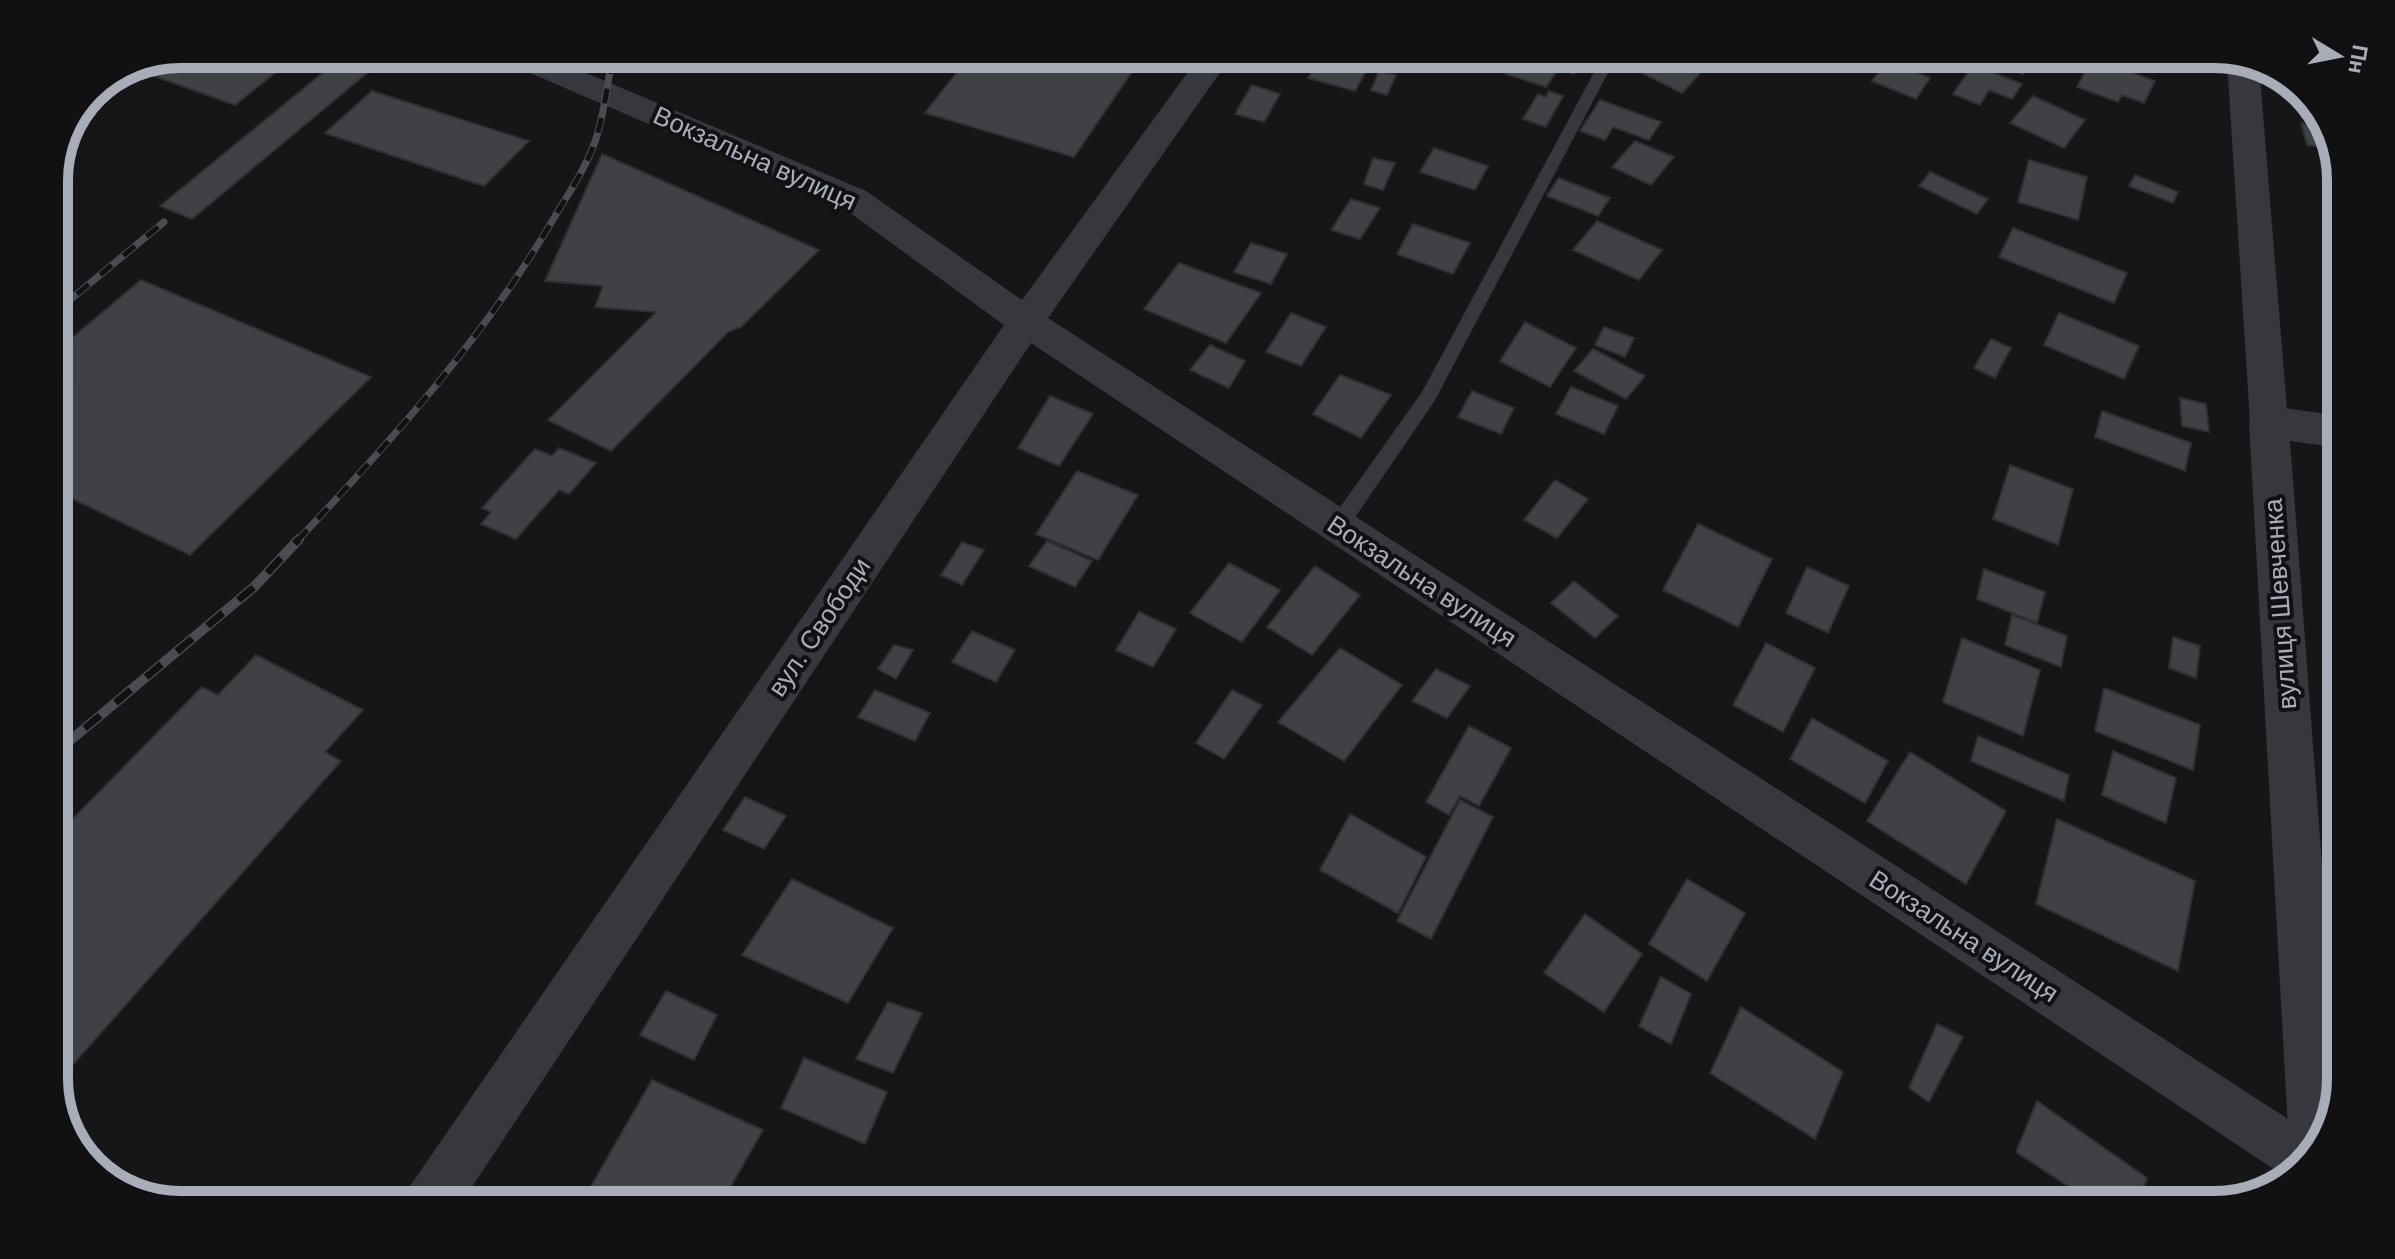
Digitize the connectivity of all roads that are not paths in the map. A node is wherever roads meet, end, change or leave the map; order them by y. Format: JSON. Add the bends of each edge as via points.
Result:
{"nodes":[{"id":1,"x":546,"y":68,"type":"edge"},
{"id":2,"x":1207,"y":68,"type":"edge"},
{"id":3,"x":1604,"y":68,"type":"edge"},
{"id":4,"x":2244,"y":72,"type":"edge"},
{"id":5,"x":1026,"y":322,"type":"junction"},
{"id":6,"x":2269,"y":422,"type":"junction"},
{"id":7,"x":2327,"y":430,"type":"edge"},
{"id":8,"x":1338,"y":526,"type":"junction"},
{"id":9,"x":2315,"y":1128,"type":"edge"},
{"id":10,"x":2297,"y":1155,"type":"edge"},
{"id":11,"x":438,"y":1191,"type":"edge"}],
"edges":[{"from":1,"to":5,"type":"street","name":"Вокзальна вулиця","via":[[854,199]]},
{"from":2,"to":5,"type":"street","name":"вул. Свободи"},
{"from":3,"to":8,"type":"lane","via":[[1428,397]]},
{"from":4,"to":6,"type":"street","name":"вулиця Шевченка"},
{"from":5,"to":8,"type":"street","name":"Вокзальна вулиця"},
{"from":5,"to":11,"type":"street","name":"вул. Свободи"},
{"from":6,"to":7,"type":"street"},
{"from":6,"to":9,"type":"street","name":"вулиця Шевченка"},
{"from":8,"to":10,"type":"street","name":"Вокзальна вулиця"}]}
